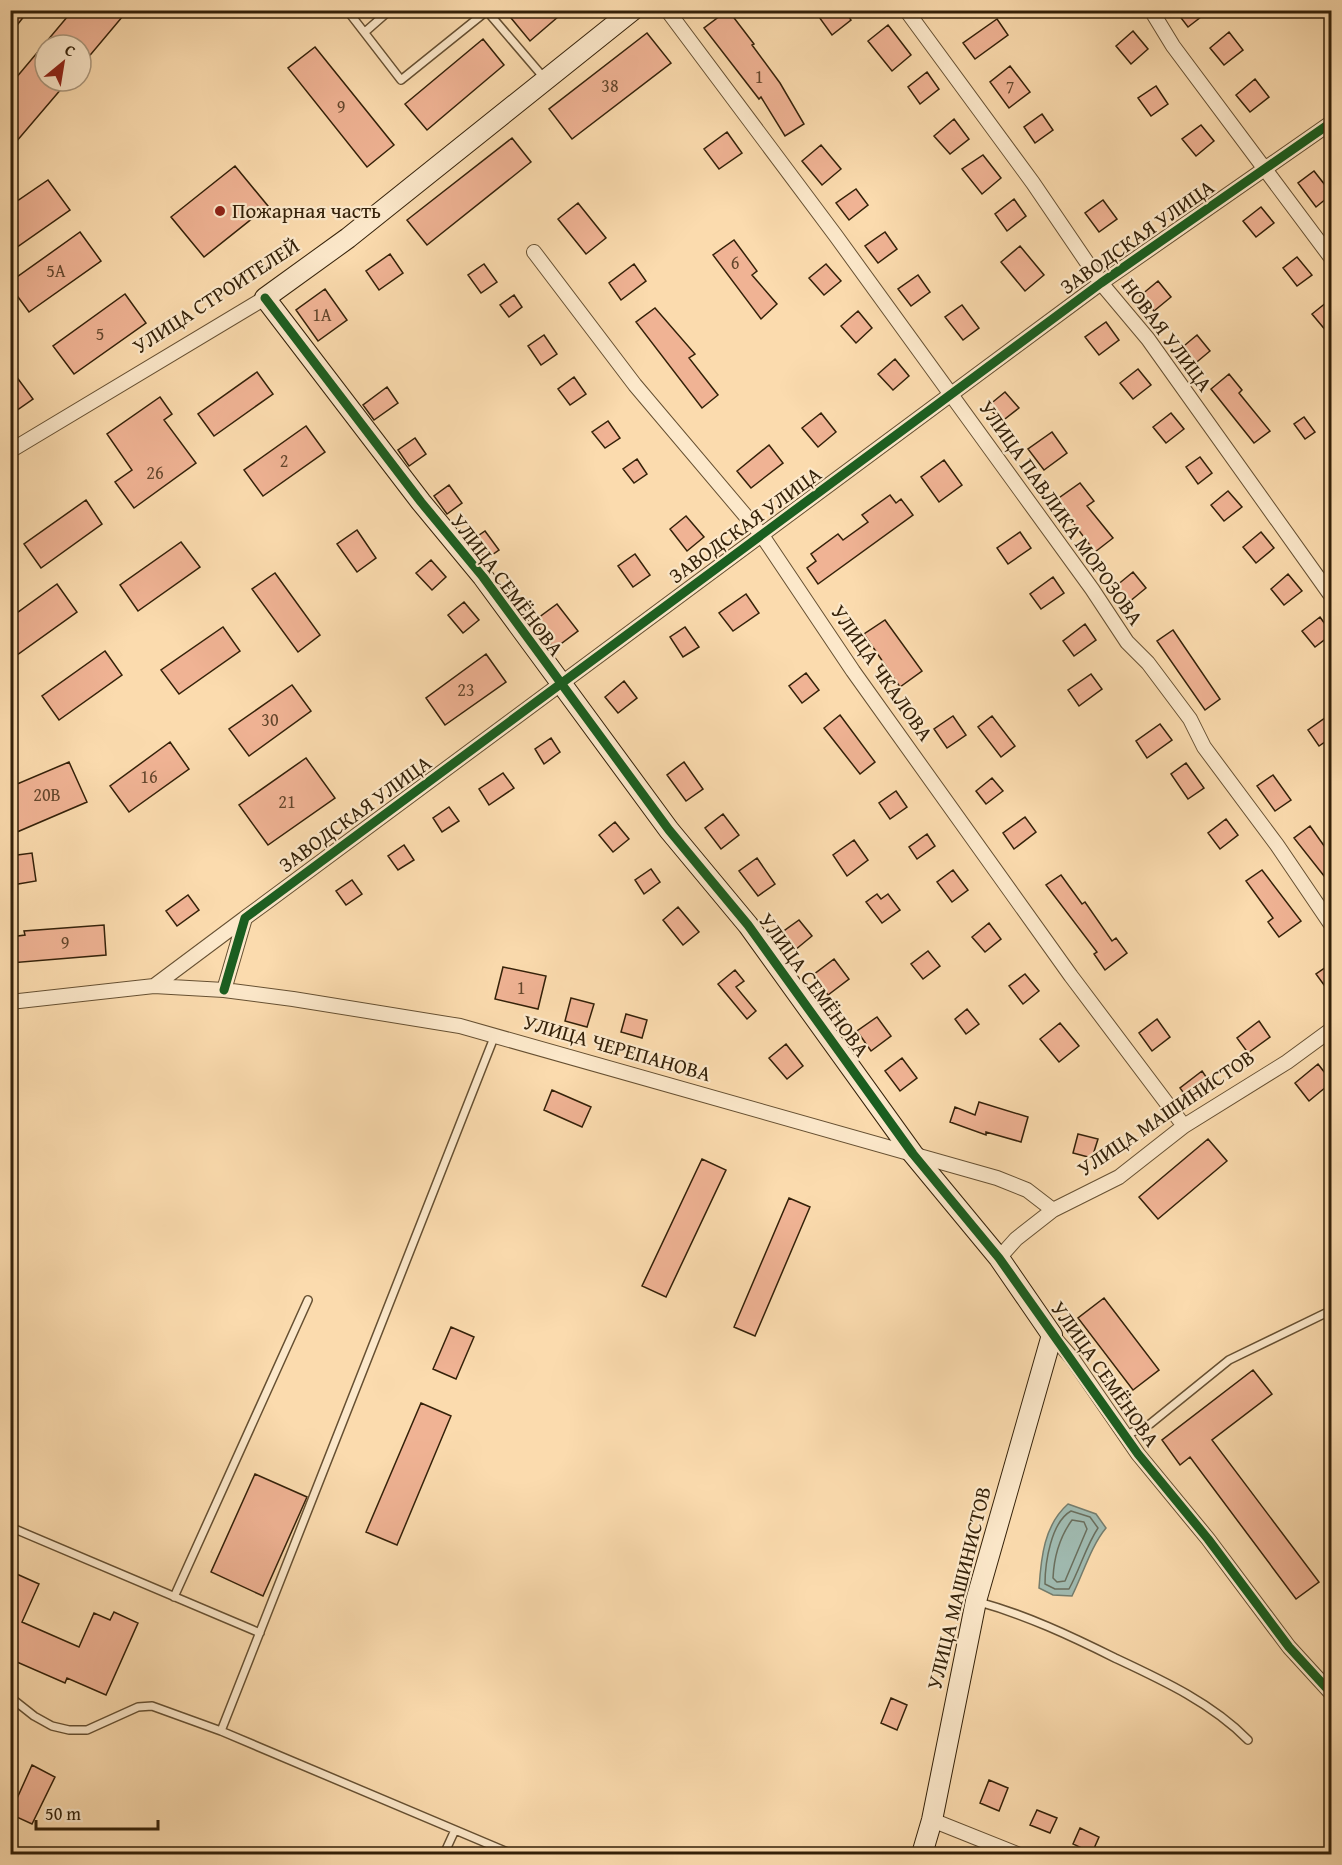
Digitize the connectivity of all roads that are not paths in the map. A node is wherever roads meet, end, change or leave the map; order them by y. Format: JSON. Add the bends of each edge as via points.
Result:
{"nodes":[{"id":1,"x":346,"y":10,"type":"edge"},
{"id":2,"x":390,"y":10,"type":"edge"},
{"id":3,"x":633,"y":10,"type":"edge"},
{"id":4,"x":667,"y":10,"type":"edge"},
{"id":5,"x":906,"y":10,"type":"edge"},
{"id":6,"x":1151,"y":10,"type":"edge"},
{"id":7,"x":487,"y":11,"type":"edge"},
{"id":8,"x":365,"y":32,"type":"junction"},
{"id":9,"x":546,"y":81,"type":"junction"},
{"id":10,"x":1332,"y":122,"type":"edge"},
{"id":11,"x":1264,"y":170,"type":"junction"},
{"id":12,"x":534,"y":252,"type":"dead end"},
{"id":13,"x":1332,"y":259,"type":"edge"},
{"id":14,"x":1101,"y":283,"type":"junction"},
{"id":15,"x":265,"y":298,"type":"junction"},
{"id":16,"x":952,"y":396,"type":"junction"},
{"id":17,"x":10,"y":451,"type":"edge"},
{"id":18,"x":761,"y":534,"type":"junction"},
{"id":19,"x":1332,"y":597,"type":"edge"},
{"id":20,"x":560,"y":685,"type":"junction"},
{"id":21,"x":245,"y":918,"type":"junction"},
{"id":22,"x":1332,"y":926,"type":"edge"},
{"id":23,"x":154,"y":986,"type":"junction"},
{"id":24,"x":224,"y":990,"type":"junction"},
{"id":25,"x":10,"y":1002,"type":"edge"},
{"id":26,"x":1332,"y":1029,"type":"edge"},
{"id":27,"x":495,"y":1035,"type":"junction"},
{"id":28,"x":1184,"y":1126,"type":"junction"},
{"id":29,"x":913,"y":1154,"type":"junction"},
{"id":30,"x":1053,"y":1210,"type":"junction"},
{"id":31,"x":999,"y":1258,"type":"junction"},
{"id":32,"x":308,"y":1300,"type":"dead end"},
{"id":33,"x":1332,"y":1310,"type":"edge"},
{"id":34,"x":1052,"y":1335,"type":"junction"},
{"id":35,"x":1126,"y":1435,"type":"junction"},
{"id":36,"x":10,"y":1527,"type":"edge"},
{"id":37,"x":174,"y":1597,"type":"junction"},
{"id":38,"x":976,"y":1601,"type":"junction"},
{"id":39,"x":260,"y":1633,"type":"junction"},
{"id":40,"x":1332,"y":1694,"type":"edge"},
{"id":41,"x":10,"y":1697,"type":"edge"},
{"id":42,"x":221,"y":1731,"type":"junction"},
{"id":43,"x":1248,"y":1740,"type":"dead end"},
{"id":44,"x":932,"y":1820,"type":"junction"},
{"id":45,"x":454,"y":1830,"type":"junction"},
{"id":46,"x":444,"y":1854,"type":"edge"},
{"id":47,"x":512,"y":1854,"type":"edge"},
{"id":48,"x":922,"y":1854,"type":"edge"},
{"id":49,"x":1017,"y":1854,"type":"edge"}],
"edges":[{"from":1,"to":8,"type":"lane"},
{"from":2,"to":8,"type":"lane"},
{"from":3,"to":9,"type":"street","name":"УЛИЦА СТРОИТЕЛЕЙ"},
{"from":4,"to":16,"type":"street","name":"УЛИЦА ПАВЛИКА МОРОЗОВА"},
{"from":5,"to":14,"type":"street","name":"НОВАЯ УЛИЦА","via":[[1034,183]]},
{"from":6,"to":11,"type":"street"},
{"from":7,"to":8,"type":"lane","via":[[401,80]]},
{"from":7,"to":9,"type":"lane"},
{"from":9,"to":15,"type":"street","name":"УЛИЦА СТРОИТЕЛЕЙ","via":[[348,238]]},
{"from":10,"to":11,"type":"street","name":"ЗАВОДСКАЯ УЛИЦА"},
{"from":11,"to":13,"type":"street"},
{"from":11,"to":14,"type":"street","name":"ЗАВОДСКАЯ УЛИЦА"},
{"from":12,"to":18,"type":"street","name":"УЛИЦА ЧКАЛОВА","via":[[635,385]]},
{"from":14,"to":16,"type":"street","name":"ЗАВОДСКАЯ УЛИЦА"},
{"from":14,"to":19,"type":"street","name":"НОВАЯ УЛИЦА","via":[[1148,339]]},
{"from":15,"to":17,"type":"street","name":"УЛИЦА СТРОИТЕЛЕЙ"},
{"from":15,"to":20,"type":"street","name":"УЛИЦА СЕМЁНОВА","via":[[483,577]]},
{"from":16,"to":18,"type":"street","name":"ЗАВОДСКАЯ УЛИЦА"},
{"from":16,"to":22,"type":"street","name":"УЛИЦА ПАВЛИКА МОРОЗОВА","via":[[1127,642],[1190,719],[1204,747]]},
{"from":18,"to":20,"type":"street","name":"ЗАВОДСКАЯ УЛИЦА"},
{"from":18,"to":28,"type":"street","name":"УЛИЦА ЧКАЛОВА","via":[[853,671],[1071,976]]},
{"from":20,"to":21,"type":"street","name":"ЗАВОДСКАЯ УЛИЦА"},
{"from":20,"to":29,"type":"street","name":"УЛИЦА СЕМЁНОВА","via":[[669,830],[748,925]]},
{"from":21,"to":23,"type":"street","name":"ЗАВОДСКАЯ УЛИЦА"},
{"from":21,"to":24,"type":"street"},
{"from":23,"to":24,"type":"street","name":"УЛИЦА ЧЕРЕПАНОВА"},
{"from":23,"to":25,"type":"street"},
{"from":24,"to":27,"type":"street","name":"УЛИЦА ЧЕРЕПАНОВА","via":[[460,1026]]},
{"from":26,"to":28,"type":"street","name":"УЛИЦА МАШИНИСТОВ"},
{"from":27,"to":29,"type":"street","name":"УЛИЦА ЧЕРЕПАНОВА"},
{"from":27,"to":39,"type":"lane"},
{"from":28,"to":30,"type":"street","name":"УЛИЦА МАШИНИСТОВ","via":[[1119,1177]]},
{"from":29,"to":30,"type":"street","name":"УЛИЦА ЧЕРЕПАНОВА","via":[[1027,1190]]},
{"from":29,"to":31,"type":"street","name":"УЛИЦА СЕМЁНОВА"},
{"from":30,"to":31,"type":"street","name":"УЛИЦА МАШИНИСТОВ"},
{"from":31,"to":34,"type":"street","name":"УЛИЦА СЕМЁНОВА"},
{"from":32,"to":37,"type":"lane"},
{"from":33,"to":35,"type":"lane","via":[[1229,1360],[1150,1424]]},
{"from":34,"to":35,"type":"street","name":"УЛИЦА СЕМЁНОВА"},
{"from":34,"to":38,"type":"street","name":"УЛИЦА МАШИНИСТОВ"},
{"from":35,"to":40,"type":"street","name":"УЛИЦА СЕМЁНОВА","via":[[1289,1647]]},
{"from":36,"to":37,"type":"lane"},
{"from":37,"to":39,"type":"lane"},
{"from":38,"to":43,"type":"lane","via":[[1052,1628],[1165,1681],[1230,1721]]},
{"from":38,"to":44,"type":"street","name":"УЛИЦА МАШИНИСТОВ"},
{"from":39,"to":42,"type":"lane"},
{"from":41,"to":42,"type":"lane","via":[[34,1716],[69,1730],[87,1730],[138,1707],[152,1706]]},
{"from":42,"to":45,"type":"lane"},
{"from":44,"to":48,"type":"street","name":"УЛИЦА МАШИНИСТОВ"},
{"from":44,"to":49,"type":"street"},
{"from":45,"to":46,"type":"lane"},
{"from":45,"to":47,"type":"lane"}]}
